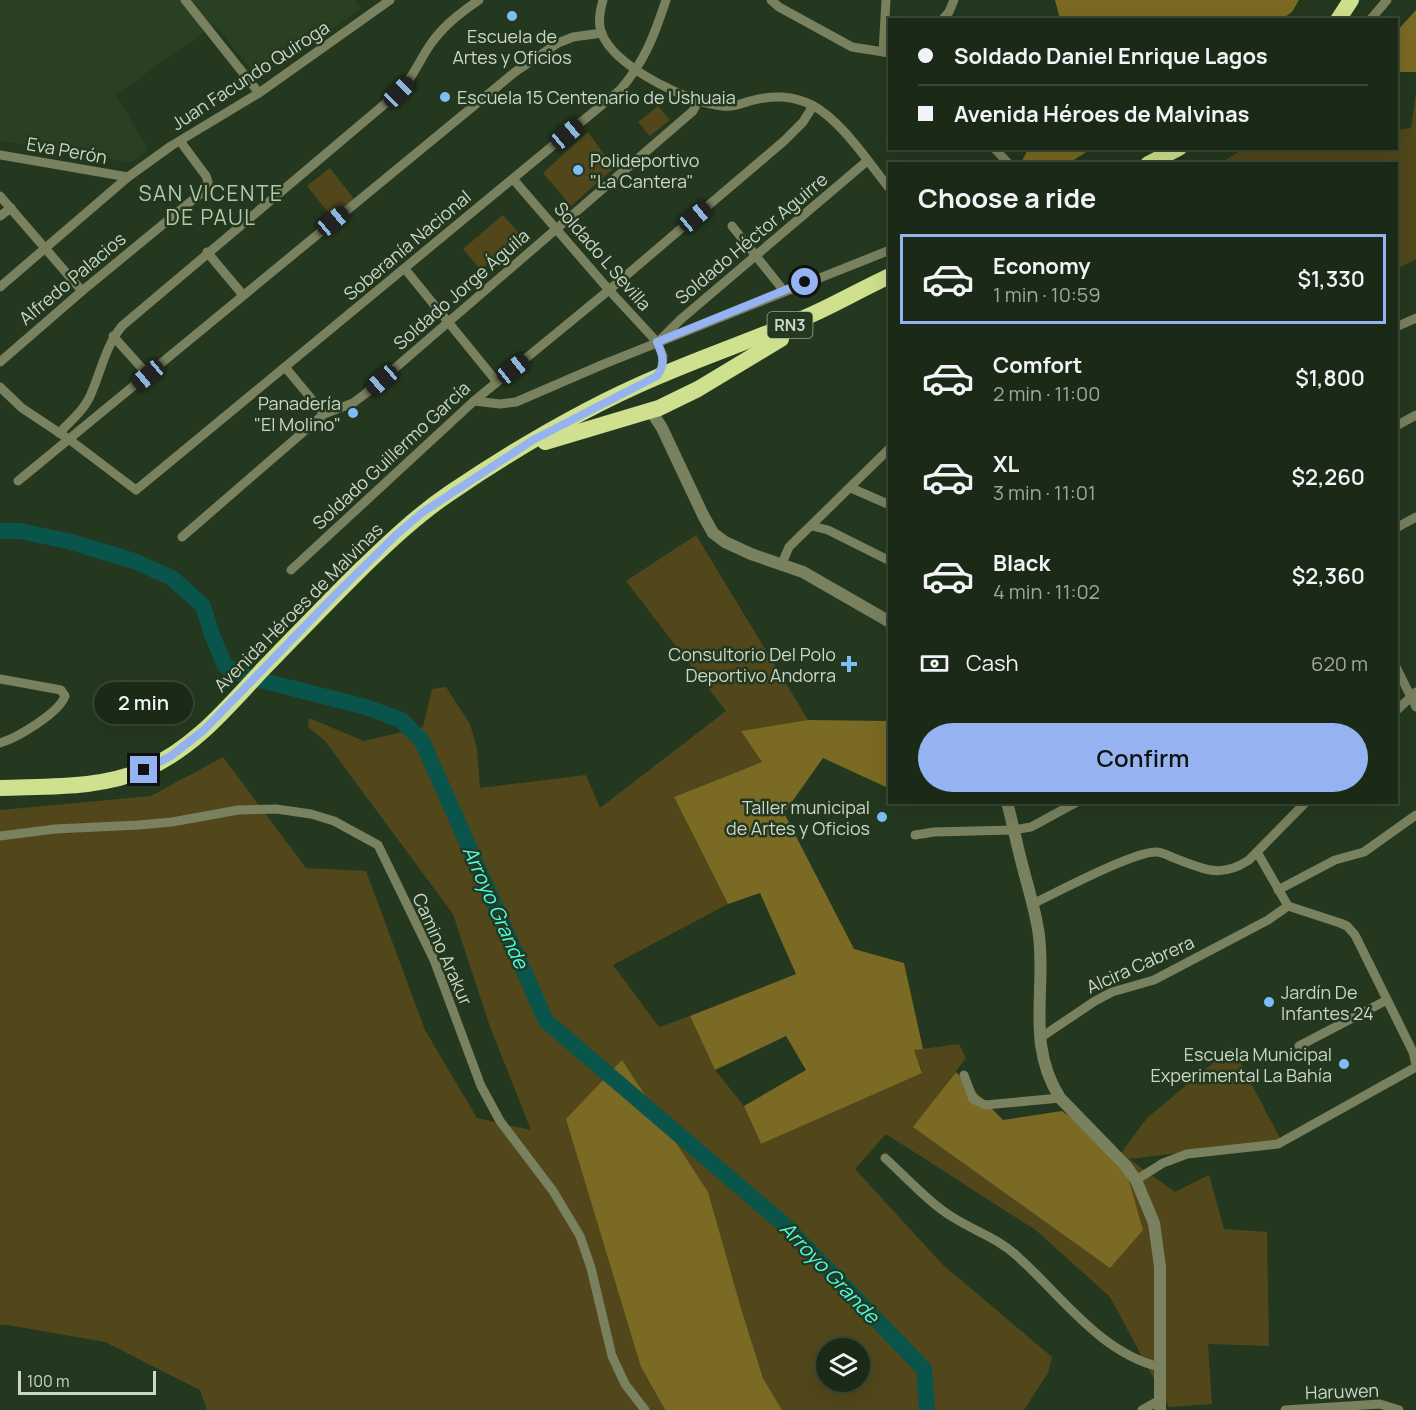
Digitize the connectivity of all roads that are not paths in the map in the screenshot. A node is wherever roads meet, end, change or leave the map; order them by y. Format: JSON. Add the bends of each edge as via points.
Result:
{"nodes":[{"id":1,"x":185,"y":0,"type":"edge"},
{"id":2,"x":390,"y":0,"type":"edge"},
{"id":3,"x":479,"y":0,"type":"edge"},
{"id":4,"x":603,"y":0,"type":"edge"},
{"id":5,"x":666,"y":0,"type":"edge"},
{"id":6,"x":886,"y":0,"type":"edge"},
{"id":7,"x":954,"y":0,"type":"edge"},
{"id":8,"x":1351,"y":0,"type":"edge"},
{"id":9,"x":1387,"y":0,"type":"edge"},
{"id":10,"x":772,"y":1,"type":"edge"},
{"id":11,"x":944,"y":18,"type":"edge"},
{"id":12,"x":1339,"y":18,"type":"edge"},
{"id":13,"x":1372,"y":18,"type":"edge"},
{"id":14,"x":602,"y":33,"type":"junction"},
{"id":15,"x":886,"y":52,"type":"edge"},
{"id":16,"x":637,"y":69,"type":"junction"},
{"id":17,"x":258,"y":93,"type":"junction"},
{"id":18,"x":698,"y":102,"type":"junction"},
{"id":19,"x":813,"y":106,"type":"junction"},
{"id":20,"x":180,"y":141,"type":"junction"},
{"id":21,"x":996,"y":150,"type":"edge"},
{"id":22,"x":1175,"y":150,"type":"edge"},
{"id":23,"x":1184,"y":150,"type":"edge"},
{"id":24,"x":0,"y":155,"type":"edge"},
{"id":25,"x":867,"y":161,"type":"junction"},
{"id":26,"x":1007,"y":162,"type":"edge"},
{"id":27,"x":1153,"y":162,"type":"edge"},
{"id":28,"x":1167,"y":162,"type":"edge"},
{"id":29,"x":128,"y":177,"type":"junction"},
{"id":30,"x":513,"y":178,"type":"junction"},
{"id":31,"x":888,"y":187,"type":"edge"},
{"id":32,"x":0,"y":196,"type":"edge"},
{"id":33,"x":11,"y":208,"type":"junction"},
{"id":34,"x":0,"y":216,"type":"edge"},
{"id":35,"x":732,"y":226,"type":"dead end"},
{"id":36,"x":557,"y":228,"type":"junction"},
{"id":37,"x":45,"y":248,"type":"junction"},
{"id":38,"x":888,"y":251,"type":"edge"},
{"id":39,"x":207,"y":252,"type":"junction"},
{"id":40,"x":756,"y":256,"type":"junction"},
{"id":41,"x":405,"y":269,"type":"junction"},
{"id":42,"x":888,"y":277,"type":"edge"},
{"id":43,"x":0,"y":287,"type":"edge"},
{"id":44,"x":888,"y":289,"type":"edge"},
{"id":45,"x":609,"y":290,"type":"junction"},
{"id":46,"x":82,"y":291,"type":"junction"},
{"id":47,"x":784,"y":291,"type":"junction"},
{"id":48,"x":243,"y":295,"type":"junction"},
{"id":49,"x":1416,"y":318,"type":"edge"},
{"id":50,"x":448,"y":321,"type":"junction"},
{"id":51,"x":1398,"y":326,"type":"edge"},
{"id":52,"x":113,"y":336,"type":"junction"},
{"id":53,"x":657,"y":342,"type":"junction"},
{"id":54,"x":663,"y":356,"type":"junction"},
{"id":55,"x":0,"y":362,"type":"edge"},
{"id":56,"x":685,"y":365,"type":"junction"},
{"id":57,"x":285,"y":367,"type":"junction"},
{"id":58,"x":148,"y":375,"type":"junction"},
{"id":59,"x":657,"y":376,"type":"junction"},
{"id":60,"x":497,"y":382,"type":"junction"},
{"id":61,"x":637,"y":386,"type":"junction"},
{"id":62,"x":0,"y":387,"type":"edge"},
{"id":63,"x":698,"y":389,"type":"junction"},
{"id":64,"x":676,"y":399,"type":"junction"},
{"id":65,"x":474,"y":401,"type":"junction"},
{"id":66,"x":649,"y":411,"type":"junction"},
{"id":67,"x":324,"y":414,"type":"junction"},
{"id":68,"x":1416,"y":415,"type":"edge"},
{"id":69,"x":1398,"y":425,"type":"edge"},
{"id":70,"x":662,"y":428,"type":"junction"},
{"id":71,"x":59,"y":433,"type":"junction"},
{"id":72,"x":70,"y":440,"type":"junction"},
{"id":73,"x":888,"y":450,"type":"edge"},
{"id":74,"x":513,"y":453,"type":"junction"},
{"id":75,"x":18,"y":481,"type":"dead end"},
{"id":76,"x":851,"y":488,"type":"junction"},
{"id":77,"x":888,"y":504,"type":"edge"},
{"id":78,"x":1416,"y":517,"type":"edge"},
{"id":79,"x":812,"y":526,"type":"junction"},
{"id":80,"x":1398,"y":527,"type":"edge"},
{"id":81,"x":182,"y":537,"type":"dead end"},
{"id":82,"x":888,"y":560,"type":"edge"},
{"id":83,"x":782,"y":563,"type":"junction"},
{"id":84,"x":291,"y":570,"type":"dead end"},
{"id":85,"x":888,"y":621,"type":"edge"},
{"id":86,"x":1398,"y":670,"type":"edge"},
{"id":87,"x":0,"y":678,"type":"edge"},
{"id":88,"x":1413,"y":694,"type":"edge"},
{"id":89,"x":1416,"y":707,"type":"edge"},
{"id":90,"x":1398,"y":709,"type":"edge"},
{"id":91,"x":0,"y":743,"type":"edge"},
{"id":92,"x":0,"y":788,"type":"edge"},
{"id":93,"x":1007,"y":804,"type":"edge"},
{"id":94,"x":1073,"y":804,"type":"edge"},
{"id":95,"x":1304,"y":804,"type":"edge"},
{"id":96,"x":1416,"y":815,"type":"edge"},
{"id":97,"x":1013,"y":830,"type":"junction"},
{"id":98,"x":915,"y":835,"type":"dead end"},
{"id":99,"x":0,"y":836,"type":"edge"},
{"id":100,"x":1257,"y":852,"type":"junction"},
{"id":101,"x":1278,"y":890,"type":"junction"},
{"id":102,"x":1032,"y":904,"type":"junction"},
{"id":103,"x":1288,"y":906,"type":"junction"},
{"id":104,"x":1387,"y":1000,"type":"junction"},
{"id":105,"x":1040,"y":1038,"type":"junction"},
{"id":106,"x":1299,"y":1046,"type":"dead end"},
{"id":107,"x":1416,"y":1066,"type":"edge"},
{"id":108,"x":964,"y":1075,"type":"dead end"},
{"id":109,"x":1060,"y":1098,"type":"junction"},
{"id":110,"x":885,"y":1158,"type":"dead end"},
{"id":111,"x":1136,"y":1180,"type":"junction"},
{"id":112,"x":1160,"y":1367,"type":"junction"},
{"id":113,"x":1160,"y":1405,"type":"edge"},
{"id":114,"x":1323,"y":1409,"type":"edge"},
{"id":115,"x":645,"y":1410,"type":"edge"},
{"id":116,"x":1142,"y":1410,"type":"edge"},
{"id":117,"x":1285,"y":1410,"type":"edge"},
{"id":118,"x":1399,"y":1410,"type":"edge"}],
"edges":[{"from":1,"to":17,"type":"street"},
{"from":2,"to":17,"type":"street","name":"Juan Facundo Quiroga"},
{"from":3,"to":39,"type":"street","via":[[438,34],[399,92]]},
{"from":4,"to":14,"type":"street","via":[[599,14]]},
{"from":5,"to":16,"type":"street","name":"Soberanía Nacional"},
{"from":6,"to":15,"type":"street"},
{"from":7,"to":11,"type":"street"},
{"from":8,"to":12,"type":"highway"},
{"from":9,"to":13,"type":"street"},
{"from":10,"to":15,"type":"street","via":[[852,47]]},
{"from":14,"to":16,"type":"street","via":[[620,57]]},
{"from":14,"to":48,"type":"street","via":[[558,43],[515,72]]},
{"from":16,"to":18,"type":"street"},
{"from":16,"to":30,"type":"street","name":"Soberanía Nacional","via":[[620,90]]},
{"from":17,"to":20,"type":"street","name":"Juan Facundo Quiroga"},
{"from":18,"to":19,"type":"street","via":[[725,106],[776,96]]},
{"from":18,"to":36,"type":"street","name":"Soldado Jorge Águila","via":[[693,111]]},
{"from":19,"to":25,"type":"street","via":[[830,118]]},
{"from":19,"to":45,"type":"street","name":"Soldado Guillermo García","via":[[784,141]]},
{"from":20,"to":29,"type":"street","name":"Juan Facundo Quiroga"},
{"from":20,"to":46,"type":"street","name":"Alfredo Palacios","via":[[206,176],[206,189]]},
{"from":21,"to":26,"type":"street"},
{"from":22,"to":27,"type":"highway"},
{"from":23,"to":28,"type":"highway"},
{"from":24,"to":29,"type":"street","name":"Eva Perón"},
{"from":25,"to":31,"type":"street"},
{"from":25,"to":40,"type":"street","name":"Soldado Héctor Aguirre"},
{"from":29,"to":37,"type":"street","name":"Juan Facundo Quiroga"},
{"from":30,"to":36,"type":"street","name":"Soldado L Sevilla"},
{"from":30,"to":41,"type":"street","name":"Soberanía Nacional"},
{"from":32,"to":33,"type":"street"},
{"from":33,"to":34,"type":"street"},
{"from":33,"to":37,"type":"street"},
{"from":35,"to":40,"type":"street"},
{"from":36,"to":45,"type":"street","name":"Soldado L Sevilla"},
{"from":36,"to":50,"type":"street","name":"Soldado Jorge Águila"},
{"from":37,"to":43,"type":"street","name":"Juan Facundo Quiroga"},
{"from":37,"to":46,"type":"street"},
{"from":38,"to":47,"type":"street"},
{"from":39,"to":48,"type":"street"},
{"from":39,"to":52,"type":"street"},
{"from":40,"to":47,"type":"street"},
{"from":40,"to":53,"type":"street","name":"Soldado Héctor Aguirre"},
{"from":41,"to":50,"type":"street"},
{"from":41,"to":57,"type":"street","name":"Soberanía Nacional"},
{"from":42,"to":56,"type":"highway","name":"Avenida Héroes de Malvinas","number":"RN3","via":[[808,317]]},
{"from":44,"to":63,"type":"highway","name":"Avenida Héroes de Malvinas","number":"RN3","via":[[765,347]]},
{"from":45,"to":53,"type":"street","name":"Soldado L Sevilla"},
{"from":45,"to":60,"type":"street","name":"Soldado Guillermo García"},
{"from":46,"to":55,"type":"street","name":"Alfredo Palacios"},
{"from":47,"to":53,"type":"street"},
{"from":48,"to":58,"type":"street"},
{"from":49,"to":51,"type":"street"},
{"from":50,"to":60,"type":"street"},
{"from":50,"to":67,"type":"street","name":"Soldado Jorge Águila","via":[[365,394]]},
{"from":52,"to":58,"type":"street"},
{"from":52,"to":71,"type":"street","via":[[91,396]]},
{"from":53,"to":54,"type":"street","name":"Soldado L Sevilla"},
{"from":53,"to":65,"type":"street","via":[[516,402]]},
{"from":54,"to":56,"type":"street"},
{"from":54,"to":59,"type":"street"},
{"from":56,"to":59,"type":"highway","name":"Avenida Héroes de Malvinas","number":"RN3"},
{"from":56,"to":63,"type":"highway","via":[[698,375]]},
{"from":57,"to":67,"type":"street"},
{"from":57,"to":72,"type":"street","name":"Soberanía Nacional","via":[[136,490]]},
{"from":58,"to":72,"type":"street"},
{"from":59,"to":61,"type":"highway","name":"Avenida Héroes de Malvinas","number":"RN3"},
{"from":60,"to":65,"type":"street","name":"Soldado Guillermo García"},
{"from":61,"to":66,"type":"highway","via":[[637,403]]},
{"from":61,"to":74,"type":"highway","name":"Avenida Héroes de Malvinas","number":"RN3"},
{"from":62,"to":71,"type":"street","via":[[22,408]]},
{"from":63,"to":64,"type":"highway","name":"Avenida Héroes de Malvinas","number":"RN3"},
{"from":64,"to":66,"type":"highway","name":"Avenida Héroes de Malvinas","number":"RN3"},
{"from":64,"to":70,"type":"street"},
{"from":65,"to":84,"type":"street","name":"Soldado Guillermo García"},
{"from":66,"to":70,"type":"street"},
{"from":66,"to":74,"type":"highway","name":"Avenida Héroes de Malvinas","number":"RN3"},
{"from":67,"to":81,"type":"street","name":"Soldado Jorge Águila"},
{"from":68,"to":69,"type":"street"},
{"from":70,"to":83,"type":"street","via":[[713,533],[751,554]]},
{"from":71,"to":72,"type":"street"},
{"from":72,"to":75,"type":"street"},
{"from":73,"to":76,"type":"street"},
{"from":74,"to":92,"type":"highway","name":"Avenida Héroes de Malvinas","number":"RN3","via":[[423,512],[389,542],[222,712],[171,756],[130,775],[86,784]]},
{"from":76,"to":77,"type":"street"},
{"from":76,"to":79,"type":"street"},
{"from":78,"to":80,"type":"street"},
{"from":79,"to":82,"type":"street"},
{"from":79,"to":83,"type":"street","via":[[789,548]]},
{"from":83,"to":85,"type":"street"},
{"from":86,"to":88,"type":"street"},
{"from":87,"to":91,"type":"street","via":[[60,690],[64,696],[58,706],[22,734]]},
{"from":88,"to":89,"type":"street"},
{"from":88,"to":90,"type":"street"},
{"from":93,"to":97,"type":"street"},
{"from":94,"to":97,"type":"street","via":[[1031,827]]},
{"from":95,"to":100,"type":"street"},
{"from":96,"to":101,"type":"street","via":[[1364,852],[1335,860]]},
{"from":97,"to":98,"type":"street"},
{"from":97,"to":102,"type":"street"},
{"from":99,"to":115,"type":"street","name":"Camino Arakur","via":[[276,809],[334,821],[378,845],[434,960],[481,1086],[500,1121],[553,1191],[580,1236],[612,1356]]},
{"from":100,"to":101,"type":"street"},
{"from":100,"to":102,"type":"street","via":[[1239,867],[1211,872],[1156,851],[1131,858]]},
{"from":101,"to":103,"type":"street"},
{"from":102,"to":105,"type":"street","via":[[1039,937]]},
{"from":103,"to":104,"type":"street","via":[[1347,926]]},
{"from":103,"to":105,"type":"street","name":"Alcira Cabrera","via":[[1154,980],[1095,1001]]},
{"from":104,"to":106,"type":"street"},
{"from":104,"to":107,"type":"street"},
{"from":105,"to":109,"type":"street","via":[[1052,1085]]},
{"from":107,"to":111,"type":"street","via":[[1278,1144],[1187,1154]]},
{"from":108,"to":109,"type":"street","via":[[973,1099],[985,1105]]},
{"from":109,"to":111,"type":"street"},
{"from":110,"to":112,"type":"street","via":[[940,1208],[1016,1255],[1076,1315],[1123,1352]]},
{"from":111,"to":112,"type":"street","via":[[1157,1236]]},
{"from":112,"to":113,"type":"street"},
{"from":113,"to":116,"type":"street"},
{"from":114,"to":117,"type":"street","name":"Haruwen"},
{"from":114,"to":118,"type":"street","name":"Haruwen","via":[[1380,1404]]}]}
